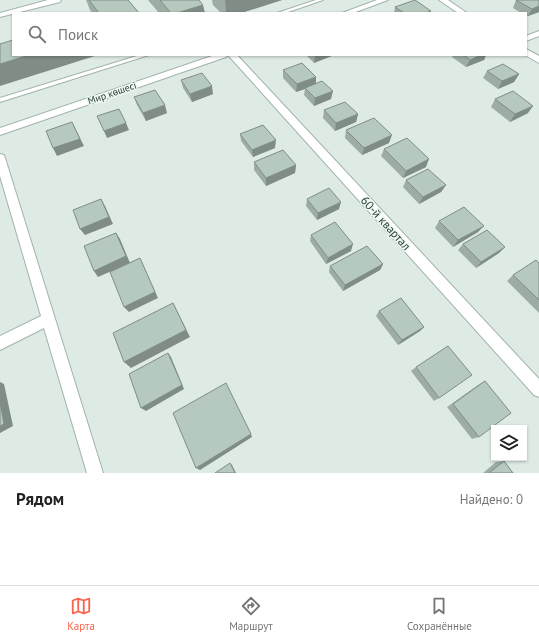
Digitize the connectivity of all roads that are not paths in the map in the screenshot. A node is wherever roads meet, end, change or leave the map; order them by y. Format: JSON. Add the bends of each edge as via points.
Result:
{"nodes":[{"id":1,"x":57,"y":0,"type":"edge"},
{"id":2,"x":320,"y":0,"type":"edge"},
{"id":3,"x":384,"y":0,"type":"edge"},
{"id":4,"x":443,"y":0,"type":"edge"},
{"id":5,"x":14,"y":12,"type":"edge"},
{"id":6,"x":283,"y":12,"type":"edge"},
{"id":7,"x":349,"y":12,"type":"edge"},
{"id":8,"x":461,"y":12,"type":"edge"},
{"id":9,"x":12,"y":13,"type":"edge"},
{"id":10,"x":0,"y":16,"type":"edge"},
{"id":11,"x":539,"y":33,"type":"edge"},
{"id":12,"x":527,"y":39,"type":"edge"},
{"id":13,"x":527,"y":53,"type":"edge"},
{"id":14,"x":143,"y":56,"type":"edge"},
{"id":15,"x":220,"y":56,"type":"edge"},
{"id":16,"x":233,"y":56,"type":"edge"},
{"id":17,"x":539,"y":60,"type":"edge"},
{"id":18,"x":0,"y":100,"type":"edge"},
{"id":19,"x":0,"y":132,"type":"edge"},
{"id":20,"x":0,"y":158,"type":"edge"},
{"id":21,"x":49,"y":320,"type":"junction"},
{"id":22,"x":0,"y":343,"type":"edge"},
{"id":23,"x":539,"y":390,"type":"edge"},
{"id":24,"x":95,"y":473,"type":"edge"}],
"edges":[{"from":1,"to":5,"type":"street"},
{"from":2,"to":6,"type":"lane"},
{"from":3,"to":7,"type":"street"},
{"from":4,"to":8,"type":"street"},
{"from":9,"to":10,"type":"street"},
{"from":11,"to":12,"type":"street"},
{"from":13,"to":17,"type":"street"},
{"from":14,"to":18,"type":"lane"},
{"from":15,"to":19,"type":"street","name":"Мир көшесі"},
{"from":16,"to":23,"type":"street","name":"60-й квартал"},
{"from":20,"to":21,"type":"street"},
{"from":21,"to":22,"type":"street"},
{"from":21,"to":24,"type":"street"}]}
